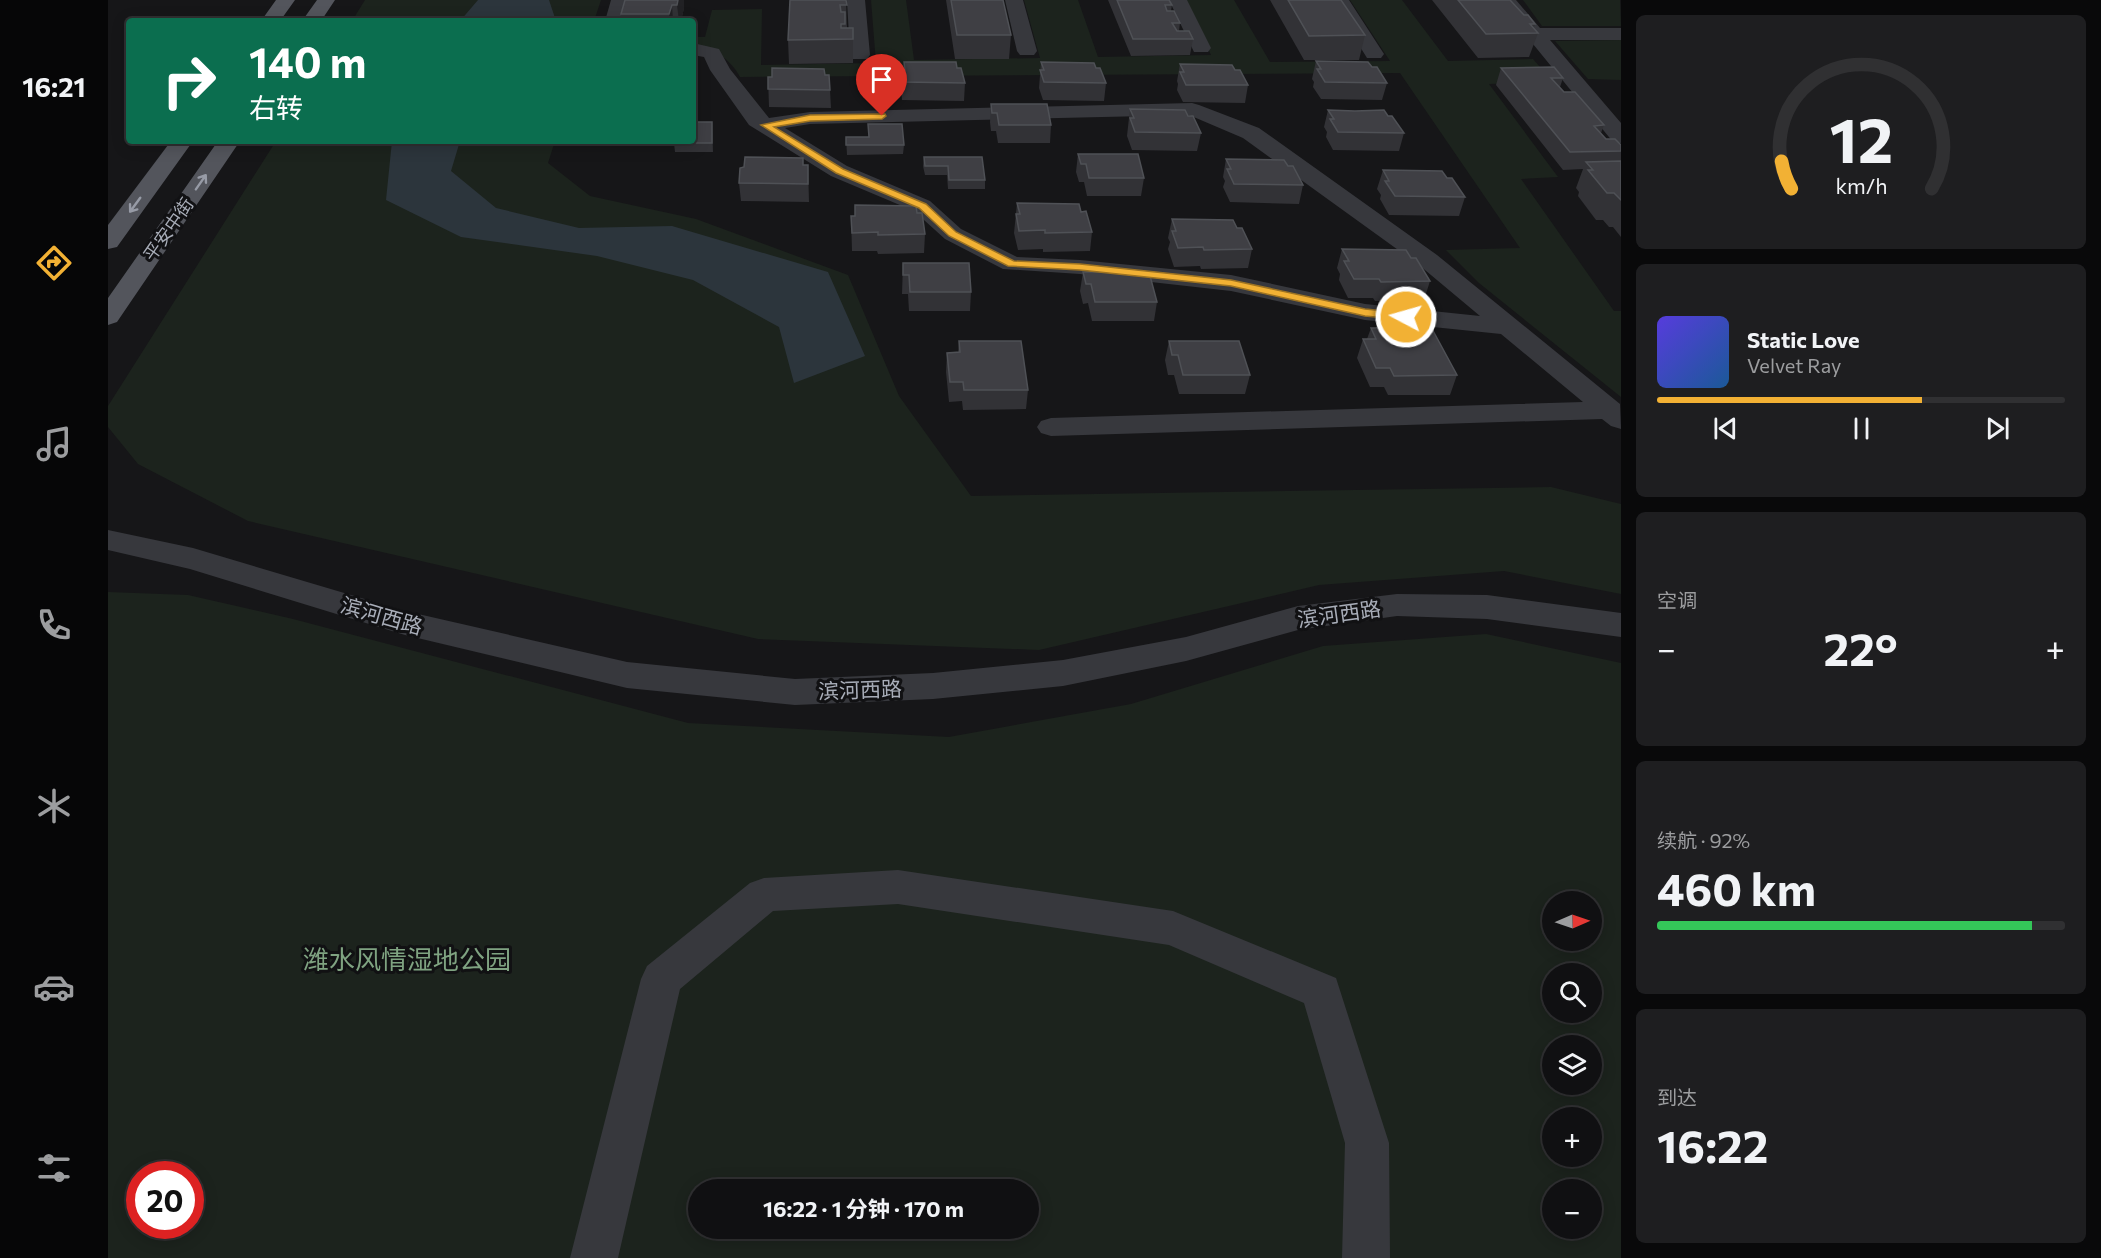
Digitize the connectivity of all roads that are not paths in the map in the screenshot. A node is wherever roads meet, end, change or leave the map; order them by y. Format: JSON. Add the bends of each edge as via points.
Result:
{"nodes":[{"id":1,"x":286,"y":0,"type":"edge"},
{"id":2,"x":326,"y":0,"type":"edge"},
{"id":3,"x":620,"y":0,"type":"edge"},
{"id":4,"x":856,"y":0,"type":"edge"},
{"id":5,"x":1014,"y":0,"type":"edge"},
{"id":6,"x":1178,"y":0,"type":"edge"},
{"id":7,"x":1340,"y":0,"type":"edge"},
{"id":8,"x":1506,"y":0,"type":"edge"},
{"id":9,"x":272,"y":18,"type":"edge"},
{"id":10,"x":313,"y":18,"type":"edge"},
{"id":11,"x":615,"y":18,"type":"edge"},
{"id":12,"x":1536,"y":34,"type":"junction"},
{"id":13,"x":1621,"y":34,"type":"edge"},
{"id":14,"x":1201,"y":48,"type":"dead end"},
{"id":15,"x":696,"y":50,"type":"edge"},
{"id":16,"x":1027,"y":51,"type":"dead end"},
{"id":17,"x":1374,"y":54,"type":"dead end"},
{"id":18,"x":860,"y":55,"type":"dead end"},
{"id":19,"x":766,"y":125,"type":"junction"},
{"id":20,"x":1621,"y":137,"type":"edge"},
{"id":21,"x":180,"y":144,"type":"edge"},
{"id":22,"x":227,"y":144,"type":"edge"},
{"id":23,"x":108,"y":242,"type":"edge"},
{"id":24,"x":108,"y":317,"type":"edge"},
{"id":25,"x":1509,"y":327,"type":"junction"},
{"id":26,"x":1616,"y":415,"type":"edge"},
{"id":27,"x":1051,"y":427,"type":"dead end"},
{"id":28,"x":108,"y":540,"type":"edge"},
{"id":29,"x":1621,"y":625,"type":"edge"},
{"id":30,"x":594,"y":1258,"type":"edge"},
{"id":31,"x":1366,"y":1258,"type":"edge"}],
"edges":[{"from":1,"to":9,"type":"main road"},
{"from":2,"to":10,"type":"main road"},
{"from":3,"to":11,"type":"street"},
{"from":4,"to":18,"type":"street"},
{"from":5,"to":16,"type":"street"},
{"from":6,"to":14,"type":"street"},
{"from":7,"to":17,"type":"street"},
{"from":8,"to":12,"type":"street"},
{"from":12,"to":13,"type":"street"},
{"from":12,"to":20,"type":"street"},
{"from":15,"to":19,"type":"street","via":[[712,53],[757,120]]},
{"from":19,"to":25,"type":"street","via":[[839,171],[922,206],[953,234],[1012,264],[1231,283],[1365,312]]},
{"from":19,"to":25,"type":"street","via":[[810,118],[1192,109],[1251,133],[1428,260]]},
{"from":21,"to":23,"type":"main road","name":"平安中街","one_way":true},
{"from":24,"to":22,"type":"main road","name":"平安中街","one_way":true},
{"from":25,"to":26,"type":"street"},
{"from":26,"to":27,"type":"street"},
{"from":28,"to":29,"type":"street","name":"滨河西路","via":[[193,559],[405,623],[627,675],[795,692],[933,686],[1062,673],[1186,649],[1298,618],[1397,605],[1487,607]]},
{"from":30,"to":31,"type":"street","via":[[662,979],[764,895],[898,887],[1173,928],[1321,992],[1367,1143]]}]}
